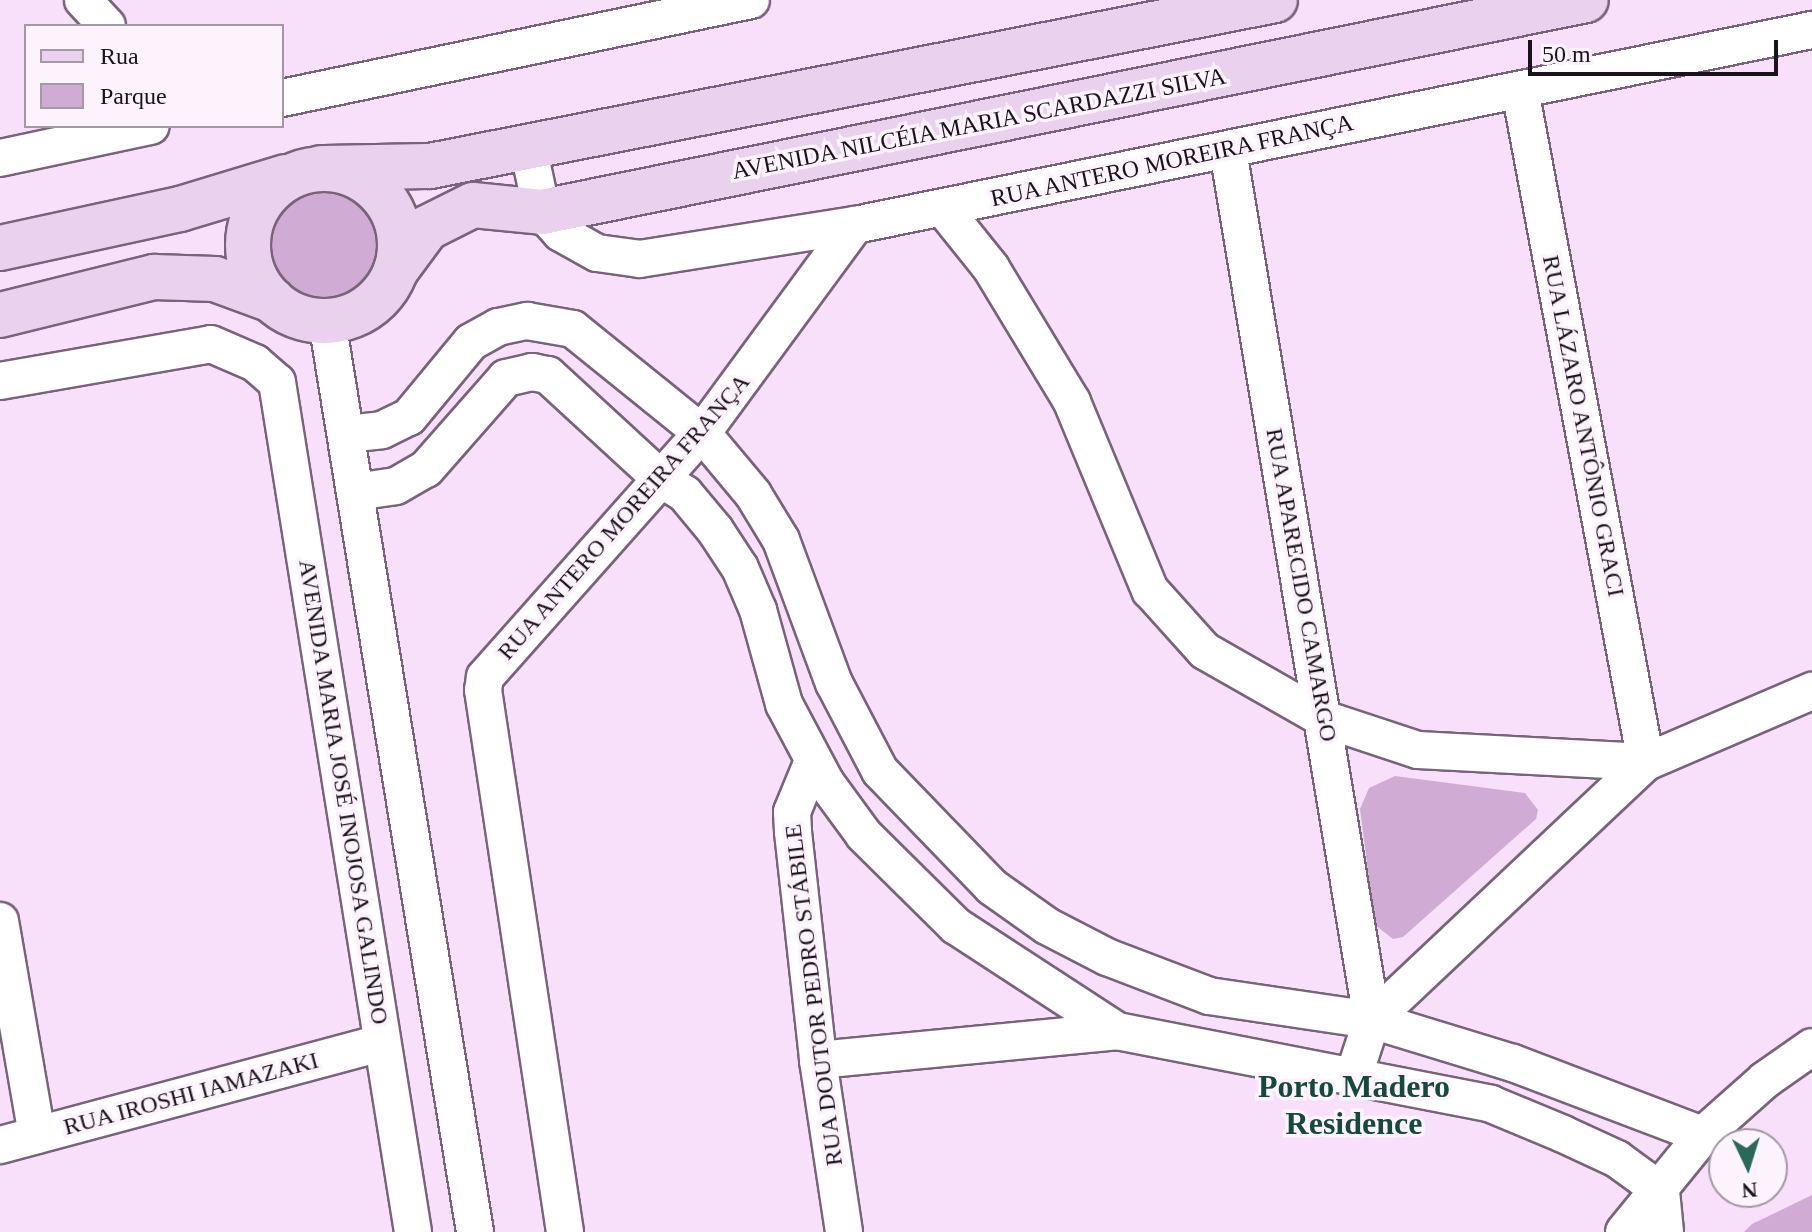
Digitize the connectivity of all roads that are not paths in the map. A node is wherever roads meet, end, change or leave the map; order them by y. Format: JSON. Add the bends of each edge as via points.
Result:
{"nodes":[{"id":1,"x":83,"y":0,"type":"edge"},
{"id":2,"x":751,"y":0,"type":"edge"},
{"id":3,"x":1275,"y":0,"type":"edge"},
{"id":4,"x":1586,"y":0,"type":"edge"},
{"id":5,"x":701,"y":5,"type":"edge"},
{"id":6,"x":105,"y":24,"type":"edge"},
{"id":7,"x":1812,"y":30,"type":"edge"},
{"id":8,"x":1520,"y":90,"type":"junction"},
{"id":9,"x":284,"y":98,"type":"edge"},
{"id":10,"x":142,"y":128,"type":"edge"},
{"id":11,"x":528,"y":147,"type":"junction"},
{"id":12,"x":1228,"y":150,"type":"junction"},
{"id":13,"x":0,"y":158,"type":"edge"},
{"id":14,"x":306,"y":172,"type":"junction"},
{"id":15,"x":943,"y":208,"type":"junction"},
{"id":16,"x":542,"y":212,"type":"junction"},
{"id":17,"x":855,"y":225,"type":"junction"},
{"id":18,"x":0,"y":248,"type":"edge"},
{"id":19,"x":396,"y":270,"type":"junction"},
{"id":20,"x":272,"y":300,"type":"junction"},
{"id":21,"x":0,"y":315,"type":"edge"},
{"id":22,"x":327,"y":321,"type":"junction"},
{"id":23,"x":527,"y":321,"type":"junction"},
{"id":24,"x":532,"y":372,"type":"junction"},
{"id":25,"x":0,"y":381,"type":"edge"},
{"id":26,"x":702,"y":433,"type":"junction"},
{"id":27,"x":346,"y":434,"type":"junction"},
{"id":28,"x":661,"y":479,"type":"junction"},
{"id":29,"x":355,"y":492,"type":"junction"},
{"id":30,"x":1812,"y":691,"type":"edge"},
{"id":31,"x":1324,"y":719,"type":"junction"},
{"id":32,"x":813,"y":761,"type":"junction"},
{"id":33,"x":1646,"y":762,"type":"junction"},
{"id":34,"x":0,"y":921,"type":"edge"},
{"id":35,"x":1372,"y":1020,"type":"junction"},
{"id":36,"x":1117,"y":1031,"type":"junction"},
{"id":37,"x":382,"y":1043,"type":"junction"},
{"id":38,"x":1812,"y":1047,"type":"edge"},
{"id":39,"x":818,"y":1060,"type":"junction"},
{"id":40,"x":1353,"y":1078,"type":"junction"},
{"id":41,"x":37,"y":1135,"type":"junction"},
{"id":42,"x":1703,"y":1135,"type":"junction"},
{"id":43,"x":0,"y":1145,"type":"edge"},
{"id":44,"x":1661,"y":1191,"type":"junction"},
{"id":45,"x":413,"y":1232,"type":"edge"},
{"id":46,"x":475,"y":1232,"type":"edge"},
{"id":47,"x":565,"y":1232,"type":"edge"},
{"id":48,"x":844,"y":1232,"type":"edge"},
{"id":49,"x":1624,"y":1232,"type":"edge"},
{"id":50,"x":1665,"y":1232,"type":"edge"}],
"edges":[{"from":1,"to":6,"type":"street"},
{"from":2,"to":5,"type":"street"},
{"from":3,"to":11,"type":"street"},
{"from":4,"to":16,"type":"street","name":"AVENIDA NILCÉIA MARIA SCARDAZZI SILVA"},
{"from":5,"to":9,"type":"street"},
{"from":7,"to":8,"type":"street","name":"RUA ANTERO MOREIRA FRANÇA"},
{"from":8,"to":12,"type":"street","name":"RUA ANTERO MOREIRA FRANÇA"},
{"from":8,"to":33,"type":"street","name":"RUA LÁZARO ANTÔNIO GRACI"},
{"from":10,"to":13,"type":"street"},
{"from":11,"to":14,"type":"street","via":[[430,166]]},
{"from":11,"to":16,"type":"street"},
{"from":12,"to":15,"type":"street","name":"RUA ANTERO MOREIRA FRANÇA"},
{"from":12,"to":31,"type":"street","name":"RUA APARECIDO CAMARGO"},
{"from":14,"to":18,"type":"street","via":[[180,209]]},
{"from":14,"to":19,"type":"street","via":[[357,177],[386,199],[397,222]]},
{"from":14,"to":20,"type":"street","via":[[256,209],[249,233],[257,281]]},
{"from":15,"to":17,"type":"street","name":"RUA ANTERO MOREIRA FRANÇA"},
{"from":15,"to":31,"type":"street","via":[[991,268],[1072,402],[1150,590],[1205,651]]},
{"from":16,"to":17,"type":"street","via":[[581,246],[640,259]]},
{"from":16,"to":19,"type":"street","name":"AVENIDA NILCÉIA MARIA SCARDAZZI SILVA","via":[[473,205],[456,211],[420,234]]},
{"from":17,"to":26,"type":"street","name":"RUA ANTERO MOREIRA FRANÇA"},
{"from":19,"to":22,"type":"street","via":[[369,306]]},
{"from":20,"to":21,"type":"street","via":[[215,279],[154,277]]},
{"from":20,"to":22,"type":"street","via":[[307,319]]},
{"from":22,"to":27,"type":"street"},
{"from":23,"to":24,"type":"street"},
{"from":23,"to":26,"type":"street","via":[[558,324],[586,336]]},
{"from":23,"to":27,"type":"street","via":[[498,327],[471,342],[401,423]]},
{"from":24,"to":28,"type":"street","via":[[548,375]]},
{"from":24,"to":29,"type":"street","via":[[514,375],[492,389],[416,476],[385,489]]},
{"from":25,"to":37,"type":"street","name":"AVENIDA MARIA JOSÉ INOJOSA GALINDO","via":[[211,344],[255,363],[277,382]]},
{"from":26,"to":28,"type":"street","name":"RUA ANTERO MOREIRA FRANÇA"},
{"from":26,"to":35,"type":"street","via":[[753,494],[781,540],[834,683],[880,771],[992,887],[1047,926],[1107,957],[1209,996]]},
{"from":27,"to":29,"type":"street"},
{"from":28,"to":32,"type":"street","via":[[685,494],[740,568],[758,610],[784,704]]},
{"from":28,"to":47,"type":"street","name":"RUA ANTERO MOREIRA FRANÇA","via":[[485,677],[483,690]]},
{"from":29,"to":46,"type":"street"},
{"from":30,"to":33,"type":"street"},
{"from":31,"to":33,"type":"street","via":[[1418,750]]},
{"from":31,"to":35,"type":"street","name":"RUA APARECIDO CAMARGO"},
{"from":32,"to":36,"type":"street","via":[[864,835],[917,891],[967,933],[1067,993]]},
{"from":32,"to":39,"type":"street","name":"RUA DOUTOR PEDRO STÁBILE","via":[[792,812]]},
{"from":33,"to":35,"type":"street"},
{"from":34,"to":41,"type":"street"},
{"from":35,"to":40,"type":"street"},
{"from":35,"to":42,"type":"street","via":[[1513,1063]]},
{"from":36,"to":39,"type":"street"},
{"from":36,"to":40,"type":"street"},
{"from":37,"to":41,"type":"street","name":"RUA IROSHI IAMAZAKI"},
{"from":37,"to":45,"type":"street","name":"AVENIDA MARIA JOSÉ INOJOSA GALINDO"},
{"from":38,"to":42,"type":"street"},
{"from":39,"to":48,"type":"street","name":"RUA DOUTOR PEDRO STÁBILE"},
{"from":40,"to":44,"type":"street","via":[[1491,1104],[1617,1159]]},
{"from":41,"to":43,"type":"street","name":"RUA IROSHI IAMAZAKI"},
{"from":42,"to":44,"type":"street"},
{"from":44,"to":49,"type":"street"},
{"from":44,"to":50,"type":"street"}]}
